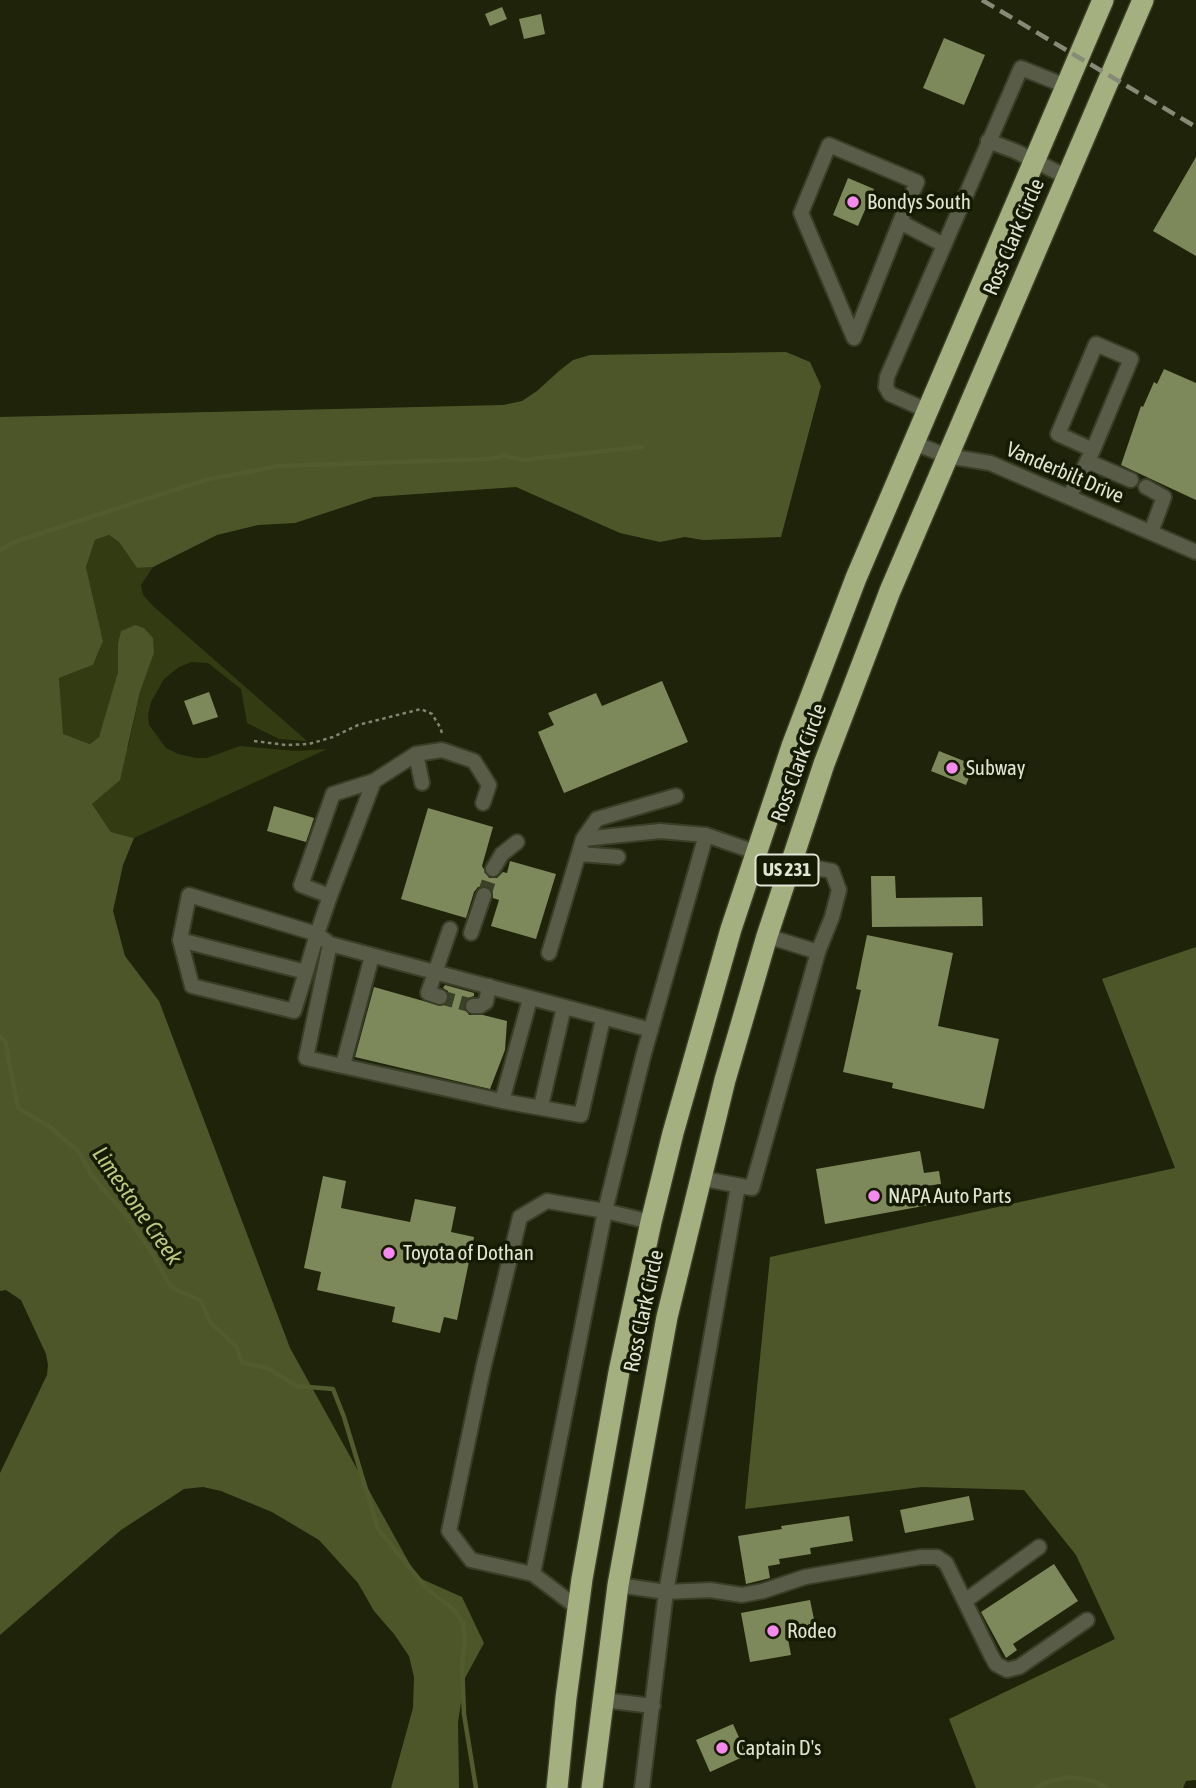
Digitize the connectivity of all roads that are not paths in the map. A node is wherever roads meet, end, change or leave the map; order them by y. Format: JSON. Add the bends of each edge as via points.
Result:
{"nodes":[{"id":1,"x":1103,"y":0,"type":"edge"},
{"id":2,"x":1143,"y":0,"type":"edge"},
{"id":3,"x":1066,"y":86,"type":"junction"},
{"id":4,"x":988,"y":141,"type":"junction"},
{"id":5,"x":1034,"y":162,"type":"junction"},
{"id":6,"x":1067,"y":177,"type":"junction"},
{"id":7,"x":900,"y":222,"type":"junction"},
{"id":8,"x":944,"y":245,"type":"junction"},
{"id":9,"x":928,"y":411,"type":"junction"},
{"id":10,"x":914,"y":443,"type":"junction"},
{"id":11,"x":1090,"y":455,"type":"junction"},
{"id":12,"x":947,"y":456,"type":"junction"},
{"id":13,"x":1131,"y":480,"type":"dead end"},
{"id":14,"x":1146,"y":487,"type":"dead end"},
{"id":15,"x":1069,"y":497,"type":"junction"},
{"id":16,"x":1151,"y":532,"type":"junction"},
{"id":17,"x":1196,"y":552,"type":"edge"},
{"id":18,"x":816,"y":679,"type":"junction"},
{"id":19,"x":850,"y":691,"type":"junction"},
{"id":20,"x":416,"y":754,"type":"junction"},
{"id":21,"x":374,"y":781,"type":"junction"},
{"id":22,"x":422,"y":783,"type":"dead end"},
{"id":23,"x":676,"y":796,"type":"dead end"},
{"id":24,"x":483,"y":803,"type":"dead end"},
{"id":25,"x":706,"y":835,"type":"junction"},
{"id":26,"x":583,"y":839,"type":"junction"},
{"id":27,"x":517,"y":842,"type":"dead end"},
{"id":28,"x":755,"y":852,"type":"junction"},
{"id":29,"x":579,"y":854,"type":"junction"},
{"id":30,"x":618,"y":857,"type":"dead end"},
{"id":31,"x":790,"y":863,"type":"junction"},
{"id":32,"x":493,"y":869,"type":"tunnel mouth"},
{"id":33,"x":484,"y":895,"type":"tunnel mouth"},
{"id":34,"x":330,"y":897,"type":"junction"},
{"id":35,"x":450,"y":929,"type":"dead end"},
{"id":36,"x":317,"y":933,"type":"junction"},
{"id":37,"x":471,"y":933,"type":"dead end"},
{"id":38,"x":767,"y":936,"type":"junction"},
{"id":39,"x":180,"y":940,"type":"junction"},
{"id":40,"x":330,"y":944,"type":"junction"},
{"id":41,"x":818,"y":952,"type":"junction"},
{"id":42,"x":549,"y":953,"type":"dead end"},
{"id":43,"x":373,"y":956,"type":"junction"},
{"id":44,"x":437,"y":971,"type":"junction"},
{"id":45,"x":306,"y":972,"type":"junction"},
{"id":46,"x":488,"y":986,"type":"junction"},
{"id":47,"x":440,"y":997,"type":"dead end"},
{"id":48,"x":530,"y":999,"type":"junction"},
{"id":49,"x":472,"y":1006,"type":"dead end"},
{"id":50,"x":564,"y":1007,"type":"junction"},
{"id":51,"x":603,"y":1019,"type":"junction"},
{"id":52,"x":650,"y":1030,"type":"junction"},
{"id":53,"x":342,"y":1065,"type":"junction"},
{"id":54,"x":502,"y":1101,"type":"junction"},
{"id":55,"x":541,"y":1106,"type":"junction"},
{"id":56,"x":699,"y":1178,"type":"junction"},
{"id":57,"x":738,"y":1186,"type":"junction"},
{"id":58,"x":605,"y":1211,"type":"junction"},
{"id":59,"x":650,"y":1222,"type":"junction"},
{"id":60,"x":687,"y":1229,"type":"junction"},
{"id":61,"x":1039,"y":1547,"type":"dead end"},
{"id":62,"x":533,"y":1574,"type":"junction"},
{"id":63,"x":582,"y":1579,"type":"junction"},
{"id":64,"x":618,"y":1585,"type":"junction"},
{"id":65,"x":666,"y":1592,"type":"junction"},
{"id":66,"x":965,"y":1601,"type":"junction"},
{"id":67,"x":578,"y":1608,"type":"junction"},
{"id":68,"x":1087,"y":1620,"type":"dead end"},
{"id":69,"x":602,"y":1700,"type":"junction"},
{"id":70,"x":653,"y":1706,"type":"junction"},
{"id":71,"x":556,"y":1788,"type":"edge"},
{"id":72,"x":592,"y":1788,"type":"edge"},
{"id":73,"x":642,"y":1788,"type":"edge"}],
"edges":[{"from":1,"to":3,"type":"highway","name":"Ross Clark Circle","number":"US 231"},
{"from":2,"to":6,"type":"highway","name":"Ross Clark Circle","number":"US 231"},
{"from":3,"to":4,"type":"street","via":[[1021,68]]},
{"from":3,"to":5,"type":"highway","name":"Ross Clark Circle","number":"US 231"},
{"from":4,"to":5,"type":"street"},
{"from":4,"to":8,"type":"street"},
{"from":5,"to":6,"type":"street"},
{"from":5,"to":9,"type":"highway","name":"Ross Clark Circle","number":"US 231"},
{"from":6,"to":12,"type":"highway","name":"Ross Clark Circle","number":"US 231"},
{"from":7,"to":7,"type":"street","via":[[874,286],[854,338],[801,213],[829,145],[917,182]]},
{"from":7,"to":8,"type":"street"},
{"from":8,"to":9,"type":"street","via":[[886,387],[890,394]]},
{"from":9,"to":10,"type":"highway","name":"Ross Clark Circle","number":"US 231"},
{"from":10,"to":12,"type":"street","name":"Vanderbilt Drive"},
{"from":10,"to":18,"type":"highway","name":"Ross Clark Circle","number":"US 231"},
{"from":11,"to":11,"type":"street","via":[[1131,359],[1096,344],[1058,435]]},
{"from":11,"to":13,"type":"street"},
{"from":11,"to":15,"type":"street"},
{"from":12,"to":15,"type":"street","name":"Vanderbilt Drive","via":[[990,463]]},
{"from":12,"to":19,"type":"highway","name":"Ross Clark Circle","number":"US 231"},
{"from":14,"to":16,"type":"street","via":[[1164,496]]},
{"from":15,"to":16,"type":"street","name":"Vanderbilt Drive"},
{"from":16,"to":17,"type":"street","name":"Vanderbilt Drive"},
{"from":18,"to":19,"type":"highway"},
{"from":18,"to":28,"type":"highway","name":"Ross Clark Circle","number":"US 231"},
{"from":19,"to":31,"type":"highway","name":"Ross Clark Circle","number":"US 231"},
{"from":20,"to":21,"type":"street"},
{"from":20,"to":22,"type":"street"},
{"from":20,"to":24,"type":"street","via":[[442,750],[474,761],[489,785]]},
{"from":21,"to":34,"type":"street"},
{"from":21,"to":34,"type":"street","via":[[333,794],[301,885]]},
{"from":23,"to":26,"type":"street","via":[[597,819]]},
{"from":25,"to":26,"type":"street","via":[[660,831]]},
{"from":25,"to":28,"type":"street"},
{"from":25,"to":52,"type":"street"},
{"from":26,"to":29,"type":"street"},
{"from":27,"to":32,"type":"street"},
{"from":28,"to":31,"type":"highway"},
{"from":28,"to":59,"type":"highway","name":"Ross Clark Circle","number":"US 231"},
{"from":29,"to":30,"type":"street"},
{"from":29,"to":42,"type":"street"},
{"from":31,"to":38,"type":"highway","name":"Ross Clark Circle","number":"US 231"},
{"from":31,"to":41,"type":"street","via":[[832,871],[839,890]]},
{"from":33,"to":37,"type":"street"},
{"from":34,"to":36,"type":"street"},
{"from":35,"to":44,"type":"street"},
{"from":36,"to":39,"type":"street","via":[[189,895]]},
{"from":36,"to":40,"type":"street"},
{"from":36,"to":45,"type":"street"},
{"from":38,"to":41,"type":"street"},
{"from":38,"to":56,"type":"highway","name":"Ross Clark Circle","number":"US 231"},
{"from":39,"to":45,"type":"street"},
{"from":39,"to":45,"type":"street","via":[[192,986],[294,1011]]},
{"from":40,"to":43,"type":"street"},
{"from":40,"to":53,"type":"street","via":[[306,1058]]},
{"from":41,"to":57,"type":"street","via":[[752,1188]]},
{"from":43,"to":44,"type":"street"},
{"from":43,"to":53,"type":"street"},
{"from":44,"to":46,"type":"street"},
{"from":44,"to":47,"type":"street","via":[[428,993]]},
{"from":46,"to":48,"type":"street"},
{"from":46,"to":49,"type":"street","via":[[486,1002]]},
{"from":48,"to":50,"type":"street"},
{"from":48,"to":54,"type":"street"},
{"from":50,"to":51,"type":"street"},
{"from":50,"to":55,"type":"street"},
{"from":51,"to":52,"type":"street"},
{"from":51,"to":55,"type":"street","via":[[580,1115]]},
{"from":52,"to":58,"type":"street"},
{"from":53,"to":54,"type":"street"},
{"from":54,"to":55,"type":"street"},
{"from":56,"to":57,"type":"street"},
{"from":56,"to":60,"type":"highway","name":"Ross Clark Circle","number":"US 231"},
{"from":57,"to":65,"type":"street"},
{"from":58,"to":59,"type":"street"},
{"from":58,"to":62,"type":"street"},
{"from":58,"to":62,"type":"street","via":[[547,1201],[520,1217],[449,1531],[471,1560]]},
{"from":59,"to":60,"type":"highway"},
{"from":59,"to":63,"type":"highway","name":"Ross Clark Circle","number":"US 231"},
{"from":60,"to":64,"type":"highway","name":"Ross Clark Circle","number":"US 231"},
{"from":61,"to":66,"type":"street"},
{"from":62,"to":67,"type":"street"},
{"from":63,"to":64,"type":"highway"},
{"from":63,"to":67,"type":"highway","name":"Ross Clark Circle","number":"US 231"},
{"from":64,"to":65,"type":"street"},
{"from":64,"to":69,"type":"highway","name":"Ross Clark Circle","number":"US 231"},
{"from":65,"to":66,"type":"street","via":[[710,1590],[742,1595],[805,1577],[931,1556],[947,1563]]},
{"from":65,"to":70,"type":"street"},
{"from":66,"to":68,"type":"street","via":[[991,1656],[1006,1670],[1019,1667]]},
{"from":67,"to":71,"type":"highway","name":"Ross Clark Circle","number":"US 231"},
{"from":69,"to":70,"type":"street"},
{"from":69,"to":72,"type":"highway","name":"Ross Clark Circle","number":"US 231"},
{"from":70,"to":73,"type":"street"}]}
